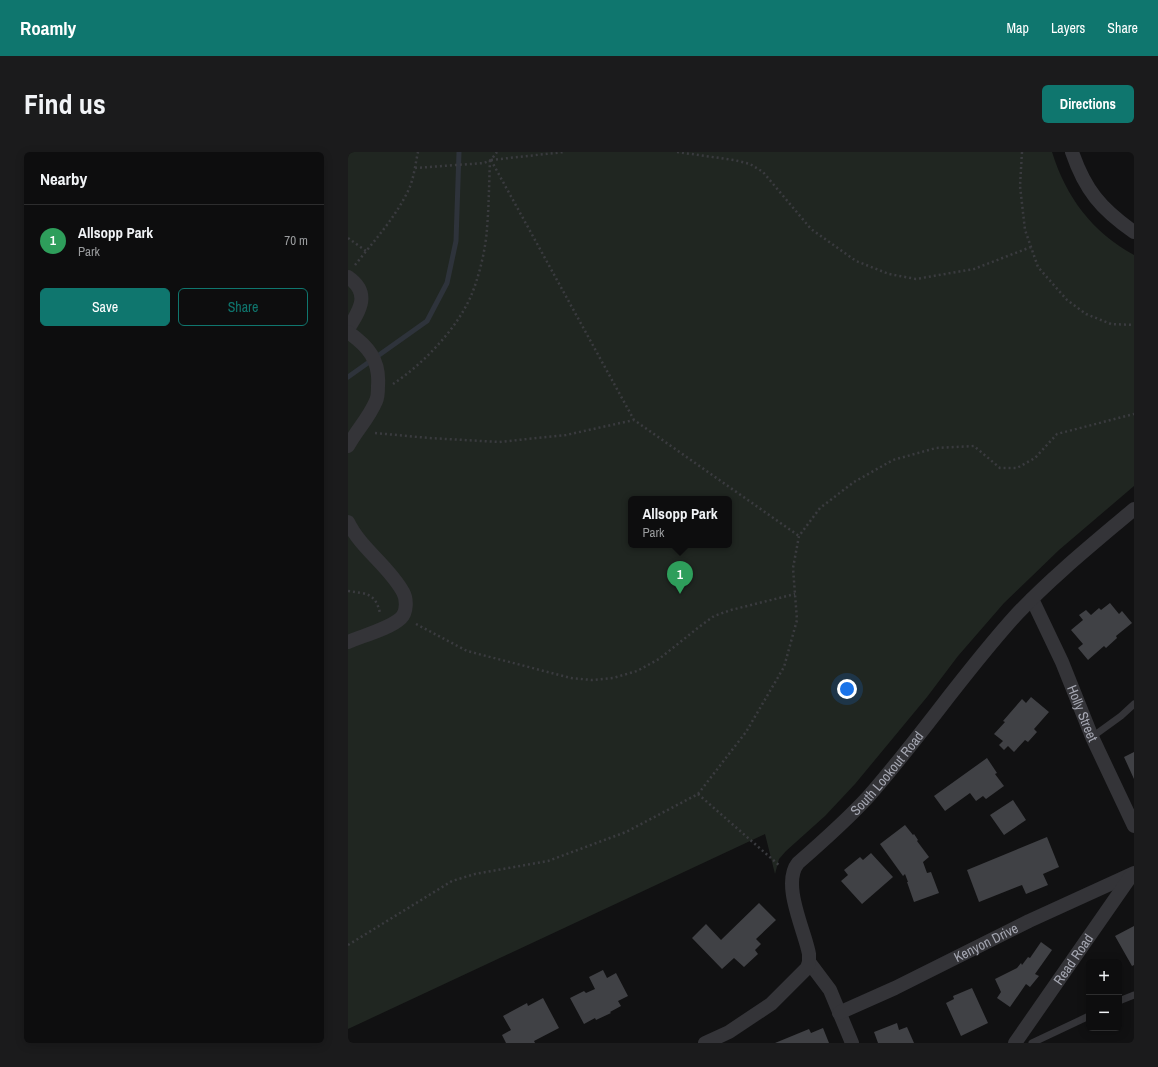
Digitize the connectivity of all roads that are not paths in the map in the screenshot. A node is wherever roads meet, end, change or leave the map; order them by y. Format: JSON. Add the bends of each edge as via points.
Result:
{"nodes":[{"id":1,"x":1072,"y":152,"type":"edge"},
{"id":2,"x":1134,"y":232,"type":"edge"},
{"id":3,"x":350,"y":273,"type":"edge"},
{"id":4,"x":348,"y":329,"type":"edge"},
{"id":5,"x":348,"y":332,"type":"edge"},
{"id":6,"x":348,"y":446,"type":"edge"},
{"id":7,"x":1134,"y":509,"type":"edge"},
{"id":8,"x":348,"y":522,"type":"edge"},
{"id":9,"x":1032,"y":599,"type":"junction"},
{"id":10,"x":348,"y":642,"type":"edge"},
{"id":11,"x":1134,"y":704,"type":"edge"},
{"id":12,"x":1092,"y":737,"type":"junction"},
{"id":13,"x":1134,"y":826,"type":"edge"},
{"id":14,"x":1133,"y":874,"type":"edge"},
{"id":15,"x":809,"y":962,"type":"junction"},
{"id":16,"x":1134,"y":994,"type":"edge"},
{"id":17,"x":1122,"y":1000,"type":"edge"},
{"id":18,"x":839,"y":1013,"type":"junction"},
{"id":19,"x":1086,"y":1017,"type":"edge"},
{"id":20,"x":705,"y":1043,"type":"edge"},
{"id":21,"x":852,"y":1043,"type":"edge"},
{"id":22,"x":1015,"y":1043,"type":"edge"},
{"id":23,"x":1032,"y":1043,"type":"edge"}],
"edges":[{"from":1,"to":2,"type":"street","via":[[1094,197],[1104,209]]},
{"from":3,"to":4,"type":"street","via":[[359,287],[361,299],[359,311]]},
{"from":5,"to":6,"type":"street","via":[[361,341],[373,358],[379,380],[376,401]]},
{"from":7,"to":9,"type":"street","name":"South Lookout Road"},
{"from":8,"to":10,"type":"street","via":[[360,541],[403,592],[406,600],[406,609],[402,617],[393,624]]},
{"from":9,"to":12,"type":"street","name":"Holly Street","via":[[1062,662]]},
{"from":9,"to":15,"type":"street","name":"South Lookout Road","via":[[972,667],[868,796],[794,868],[793,891],[808,946]]},
{"from":11,"to":12,"type":"lane"},
{"from":12,"to":13,"type":"street","name":"Holly Street"},
{"from":14,"to":18,"type":"street","name":"Kenyon Drive"},
{"from":14,"to":22,"type":"street","name":"Read Road"},
{"from":15,"to":18,"type":"street","via":[[830,990]]},
{"from":15,"to":20,"type":"street","via":[[807,968],[771,1004],[729,1032]]},
{"from":16,"to":17,"type":"lane"},
{"from":18,"to":21,"type":"street"},
{"from":19,"to":23,"type":"lane"}]}
